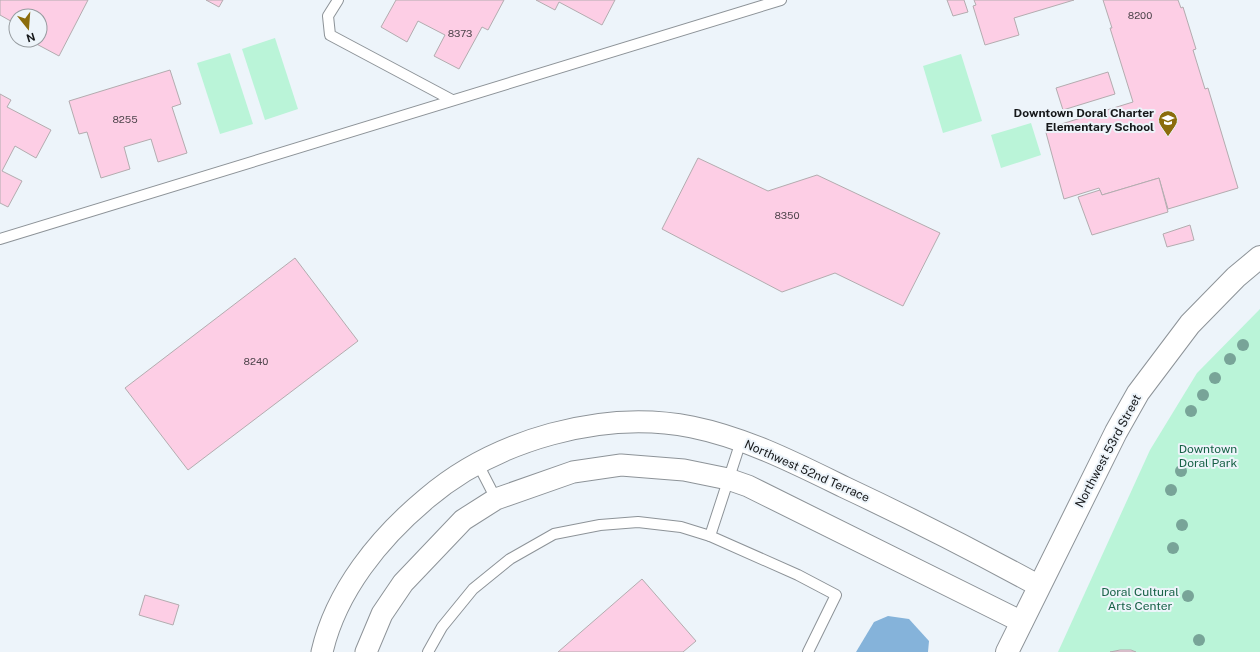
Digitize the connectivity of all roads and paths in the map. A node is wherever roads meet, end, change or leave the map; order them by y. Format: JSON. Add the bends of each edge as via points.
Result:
{"nodes":[{"id":1,"x":338,"y":0,"type":"edge"},
{"id":2,"x":781,"y":0,"type":"edge"},
{"id":3,"x":452,"y":100,"type":"junction"},
{"id":4,"x":0,"y":239,"type":"edge"},
{"id":5,"x":1260,"y":257,"type":"edge"},
{"id":6,"x":741,"y":441,"type":"junction"},
{"id":7,"x":478,"y":464,"type":"junction"},
{"id":8,"x":728,"y":479,"type":"junction"},
{"id":9,"x":496,"y":499,"type":"junction"},
{"id":10,"x":710,"y":536,"type":"junction"},
{"id":11,"x":1040,"y":586,"type":"junction"},
{"id":12,"x":1022,"y":622,"type":"junction"},
{"id":13,"x":322,"y":652,"type":"edge"},
{"id":14,"x":366,"y":652,"type":"edge"},
{"id":15,"x":428,"y":652,"type":"edge"},
{"id":16,"x":808,"y":652,"type":"edge"},
{"id":17,"x":1007,"y":652,"type":"edge"}],
"edges":[{"from":1,"to":3,"type":"lane","via":[[328,16],[330,35]]},
{"from":2,"to":3,"type":"lane"},
{"from":3,"to":4,"type":"lane"},
{"from":5,"to":11,"type":"street","name":"Northwest 53rd Street","via":[[1236,277],[1190,324],[1138,393]]},
{"from":6,"to":7,"type":"street","name":"Northwest 52nd Terrace","via":[[664,423],[621,422],[540,438],[501,452]]},
{"from":6,"to":8,"type":"lane"},
{"from":6,"to":11,"type":"street","name":"Northwest 52nd Terrace","via":[[797,464],[876,502]]},
{"from":7,"to":9,"type":"lane"},
{"from":7,"to":13,"type":"street","name":"Northwest 52nd Terrace","via":[[440,486],[407,515],[371,554],[342,598]]},
{"from":8,"to":9,"type":"street","via":[[684,470],[621,465],[573,472]]},
{"from":8,"to":10,"type":"lane"},
{"from":8,"to":12,"type":"street","via":[[748,486]]},
{"from":9,"to":14,"type":"street","via":[[463,520],[403,583],[382,614]]},
{"from":10,"to":15,"type":"lane","via":[[681,527],[638,522],[600,525],[554,534],[510,559],[473,589],[442,627]]},
{"from":10,"to":16,"type":"lane","via":[[836,595]]},
{"from":11,"to":12,"type":"street","name":"Northwest 53rd Street"},
{"from":12,"to":17,"type":"street","name":"Northwest 53rd Street"}]}
